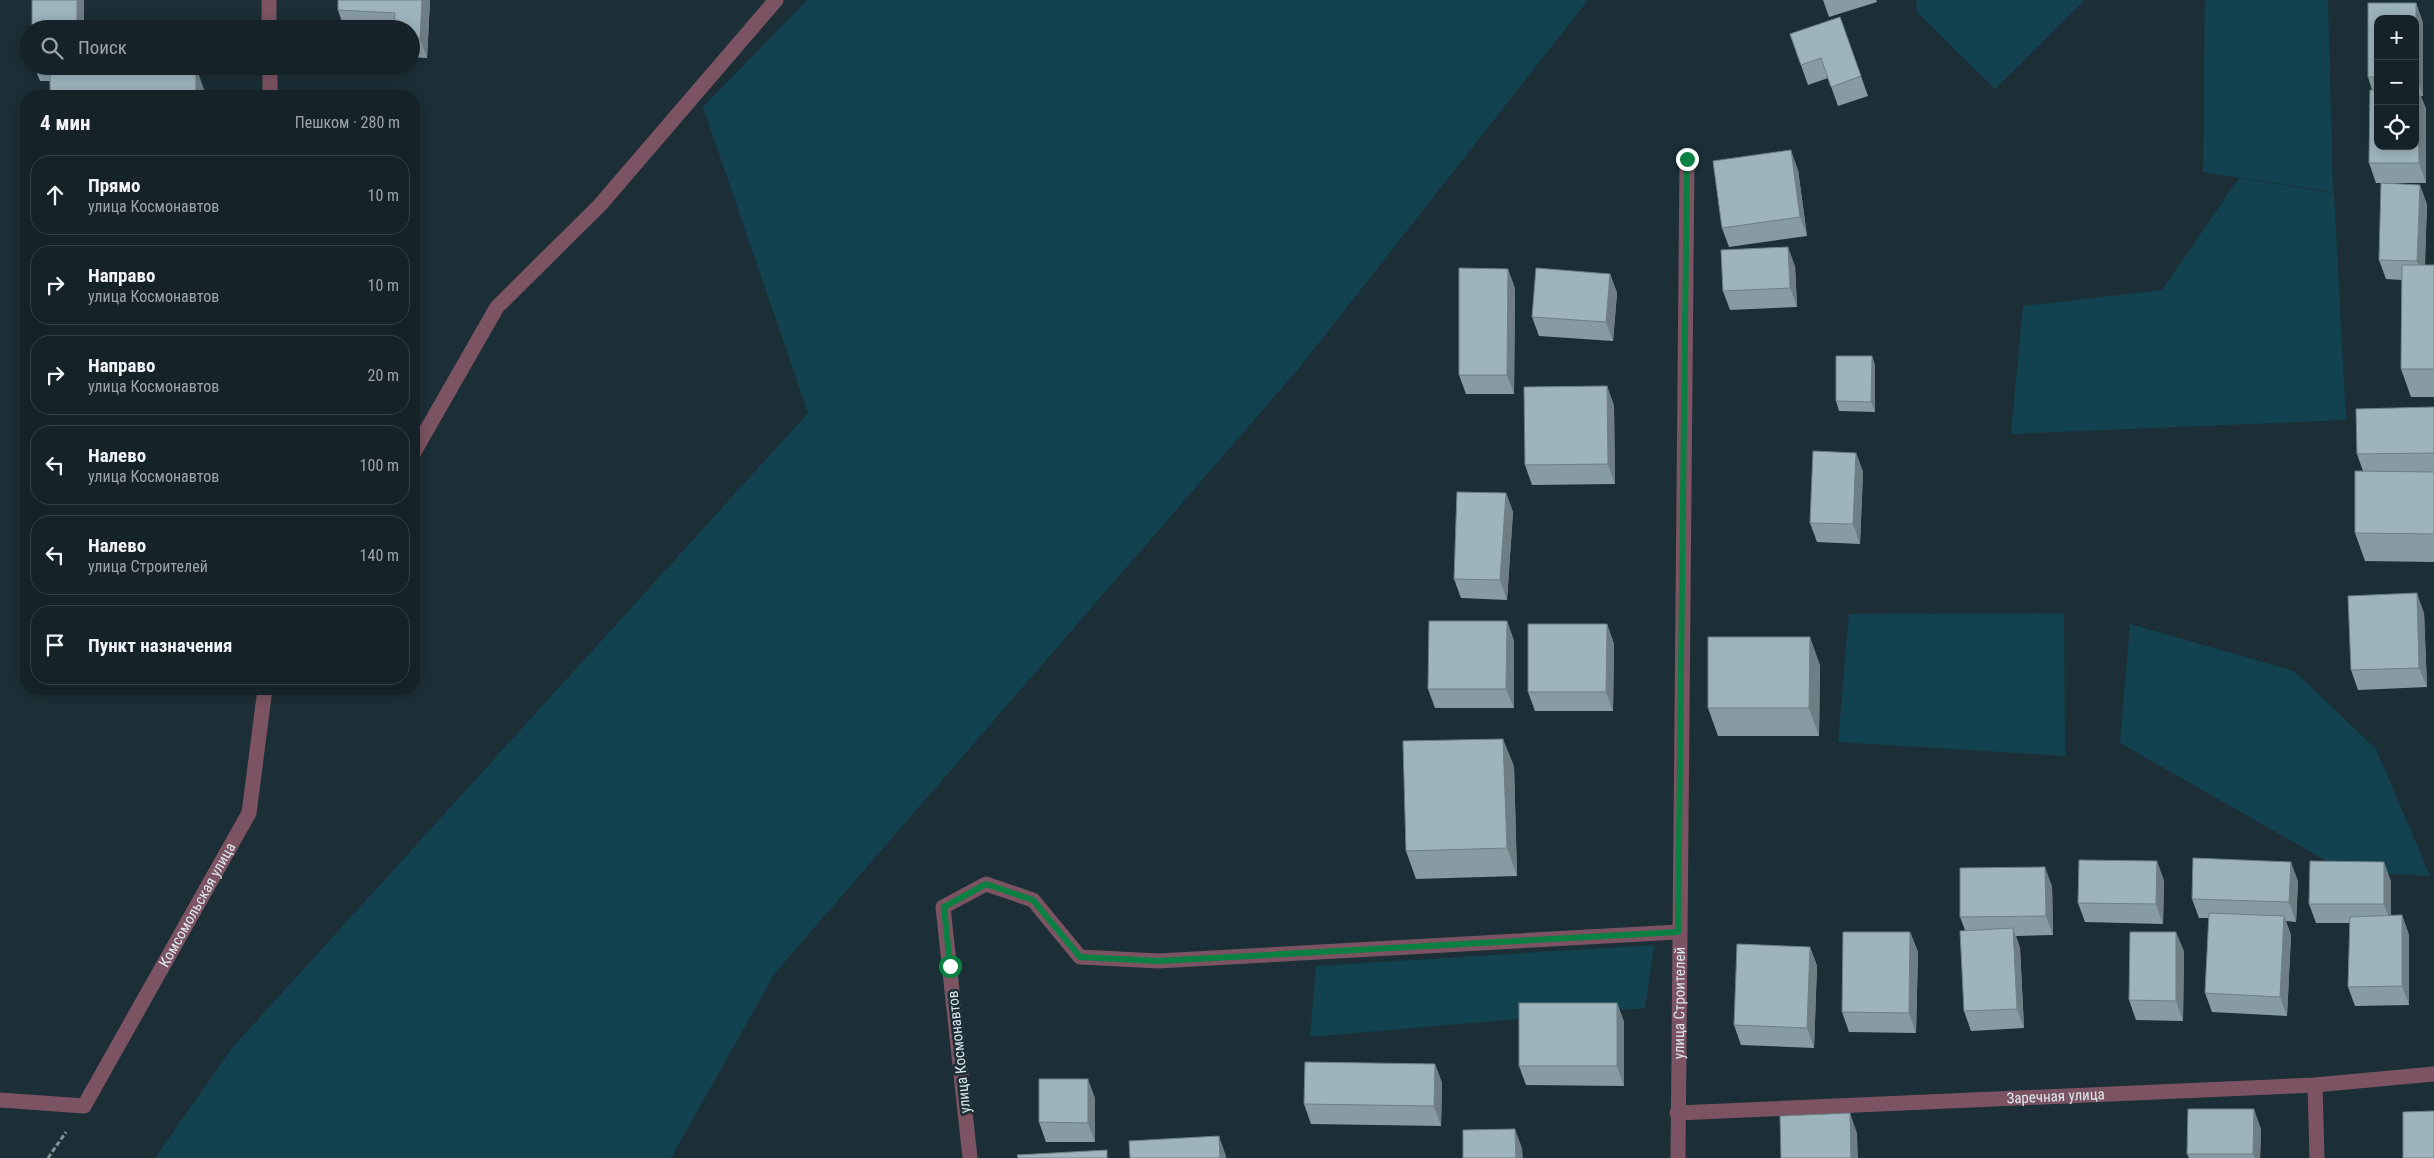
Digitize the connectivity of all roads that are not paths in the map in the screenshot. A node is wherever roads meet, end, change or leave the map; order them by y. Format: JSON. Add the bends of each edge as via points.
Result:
{"nodes":[{"id":1,"x":269,"y":0,"type":"edge"},
{"id":2,"x":776,"y":0,"type":"edge"},
{"id":3,"x":269,"y":20,"type":"edge"},
{"id":4,"x":270,"y":75,"type":"edge"},
{"id":5,"x":270,"y":90,"type":"edge"},
{"id":6,"x":1687,"y":159,"type":"dead end"},
{"id":7,"x":420,"y":442,"type":"edge"},
{"id":8,"x":263,"y":695,"type":"edge"},
{"id":9,"x":1678,"y":932,"type":"junction"},
{"id":10,"x":2434,"y":1074,"type":"edge"},
{"id":11,"x":2315,"y":1085,"type":"junction"},
{"id":12,"x":0,"y":1100,"type":"edge"},
{"id":13,"x":1677,"y":1113,"type":"junction"},
{"id":14,"x":970,"y":1158,"type":"edge"},
{"id":15,"x":1678,"y":1158,"type":"edge"},
{"id":16,"x":2316,"y":1158,"type":"edge"}],
"edges":[{"from":1,"to":3,"type":"street"},
{"from":2,"to":7,"type":"street","via":[[600,205],[497,307]]},
{"from":4,"to":5,"type":"street"},
{"from":6,"to":9,"type":"street","name":"улица Строителей"},
{"from":8,"to":12,"type":"street","name":"Комсомольская улица","via":[[249,813],[84,1106]]},
{"from":9,"to":13,"type":"street","name":"улица Строителей"},
{"from":9,"to":14,"type":"street","name":"улица Космонавтов","via":[[1158,961],[1080,957],[1033,900],[986,884],[944,907]]},
{"from":10,"to":11,"type":"street","name":"Заречная улица"},
{"from":11,"to":13,"type":"street","name":"Заречная улица"},
{"from":11,"to":16,"type":"street"},
{"from":13,"to":15,"type":"street","name":"улица Строителей"}]}
